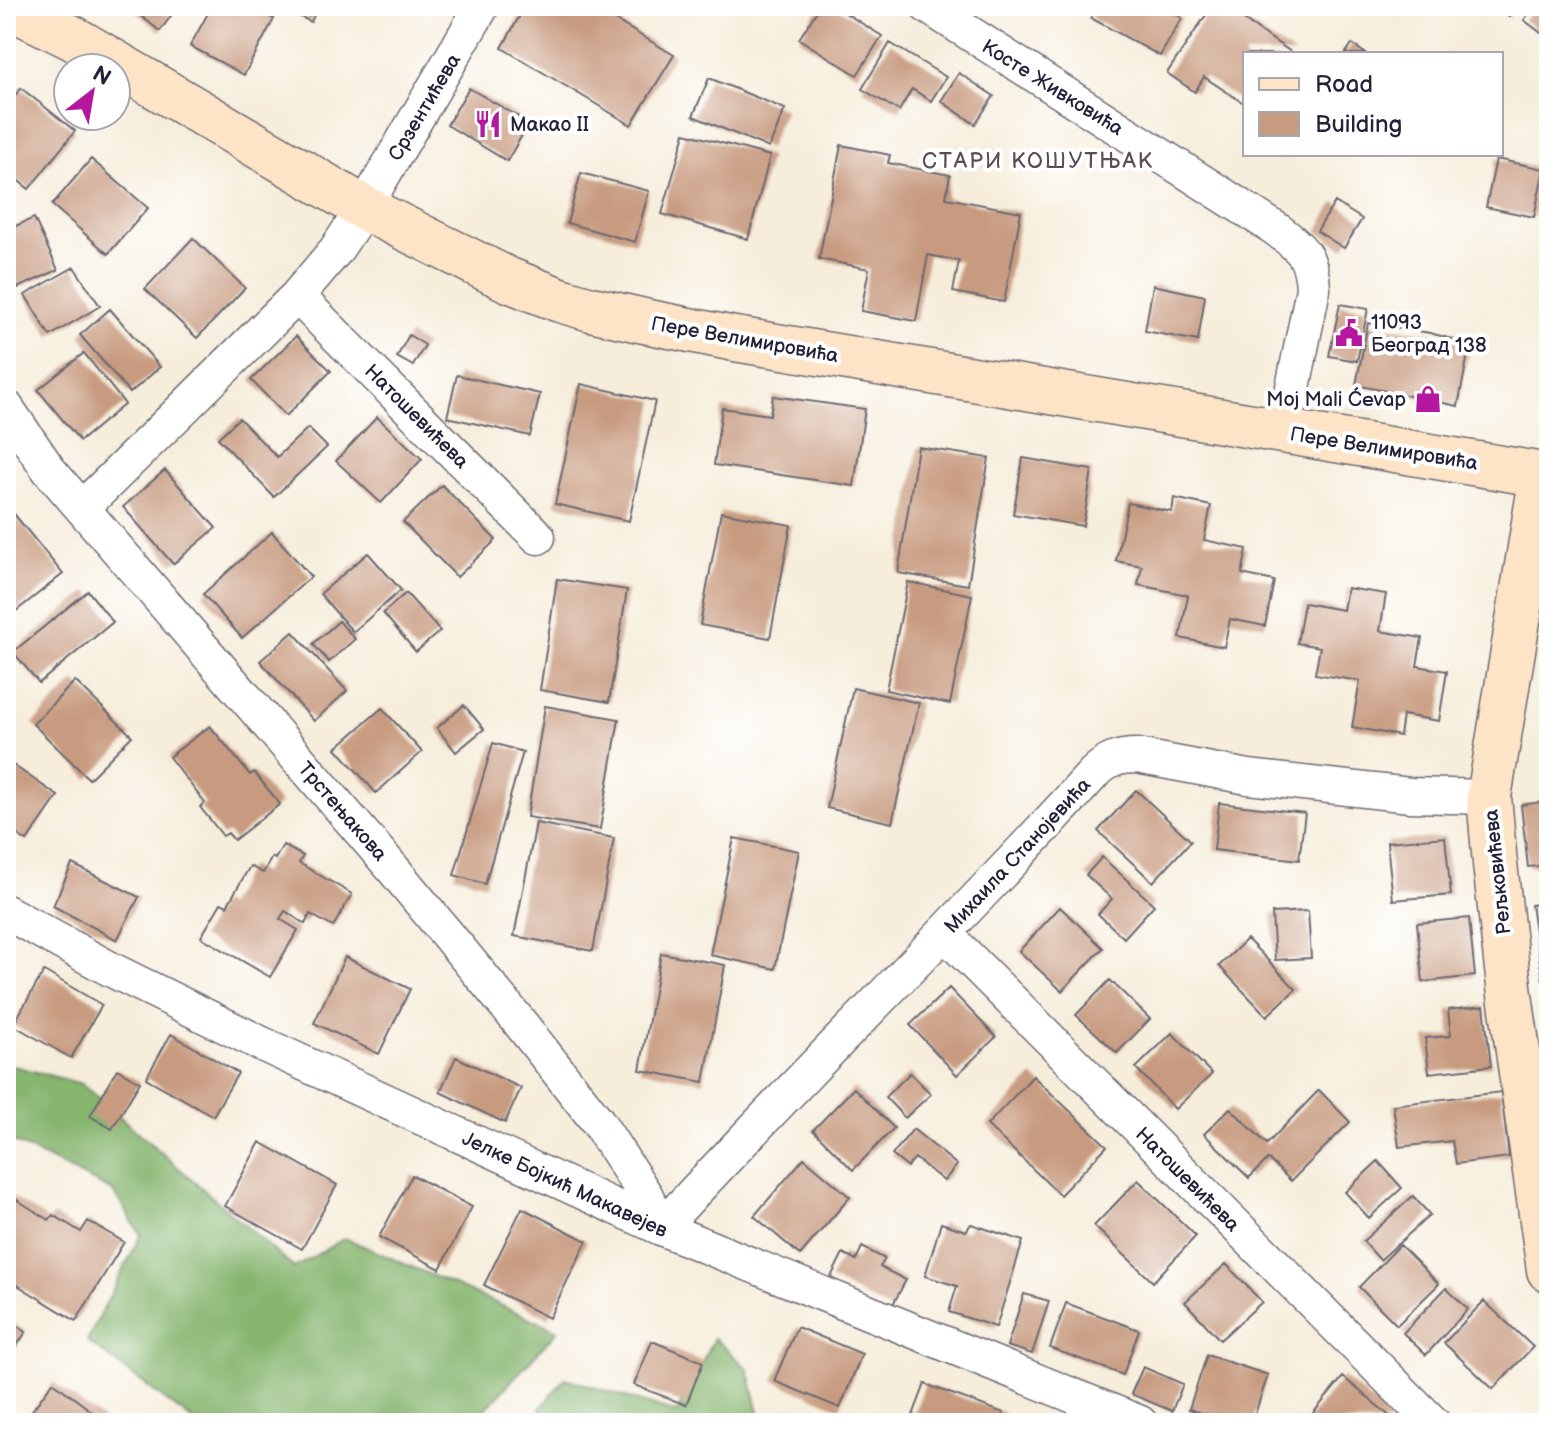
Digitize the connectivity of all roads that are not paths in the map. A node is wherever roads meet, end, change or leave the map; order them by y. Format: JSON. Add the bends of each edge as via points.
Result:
{"nodes":[{"id":1,"x":8,"y":6,"type":"edge"},
{"id":2,"x":482,"y":6,"type":"edge"},
{"id":3,"x":927,"y":6,"type":"edge"},
{"id":4,"x":364,"y":208,"type":"junction"},
{"id":5,"x":297,"y":296,"type":"junction"},
{"id":6,"x":6,"y":407,"type":"edge"},
{"id":7,"x":1284,"y":432,"type":"junction"},
{"id":8,"x":1545,"y":475,"type":"edge"},
{"id":9,"x":82,"y":508,"type":"junction"},
{"id":10,"x":538,"y":537,"type":"dead end"},
{"id":11,"x":1489,"y":797,"type":"junction"},
{"id":12,"x":6,"y":912,"type":"edge"},
{"id":13,"x":944,"y":933,"type":"junction"},
{"id":14,"x":661,"y":1228,"type":"junction"},
{"id":15,"x":1549,"y":1270,"type":"edge"},
{"id":16,"x":1140,"y":1423,"type":"edge"},
{"id":17,"x":1433,"y":1423,"type":"edge"}],
"edges":[{"from":1,"to":4,"type":"main road","name":"Пере Велимировића","via":[[73,38]]},
{"from":2,"to":4,"type":"street","name":"Срзентићева"},
{"from":3,"to":7,"type":"street","name":"Косте Живковића","via":[[1276,229],[1306,254],[1313,289]]},
{"from":4,"to":5,"type":"street","name":"Срзентићева"},
{"from":4,"to":7,"type":"main road","name":"Пере Велимировића","via":[[509,280],[617,315]]},
{"from":5,"to":9,"type":"street","name":"Срзентићева"},
{"from":5,"to":10,"type":"street","name":"Натошевићева"},
{"from":6,"to":9,"type":"street","name":"Трстењакова"},
{"from":7,"to":8,"type":"main road","name":"Пере Велимировића"},
{"from":8,"to":11,"type":"main road","name":"Рељковићева"},
{"from":9,"to":14,"type":"street","name":"Трстењакова","via":[[517,1019],[598,1122]]},
{"from":11,"to":13,"type":"street","name":"Михаила Станојевића","via":[[1410,795],[1248,777],[1122,756],[1103,765]]},
{"from":11,"to":15,"type":"main road","name":"Рељковићева","via":[[1510,995]]},
{"from":12,"to":14,"type":"street","name":"Јелке Бојкић Макавејев","via":[[248,1038]]},
{"from":13,"to":14,"type":"street","name":"Михаила Станојевића"},
{"from":13,"to":17,"type":"street","name":"Натошевићева"},
{"from":14,"to":16,"type":"street","name":"Јелке Бојкић Макавејев"}]}
